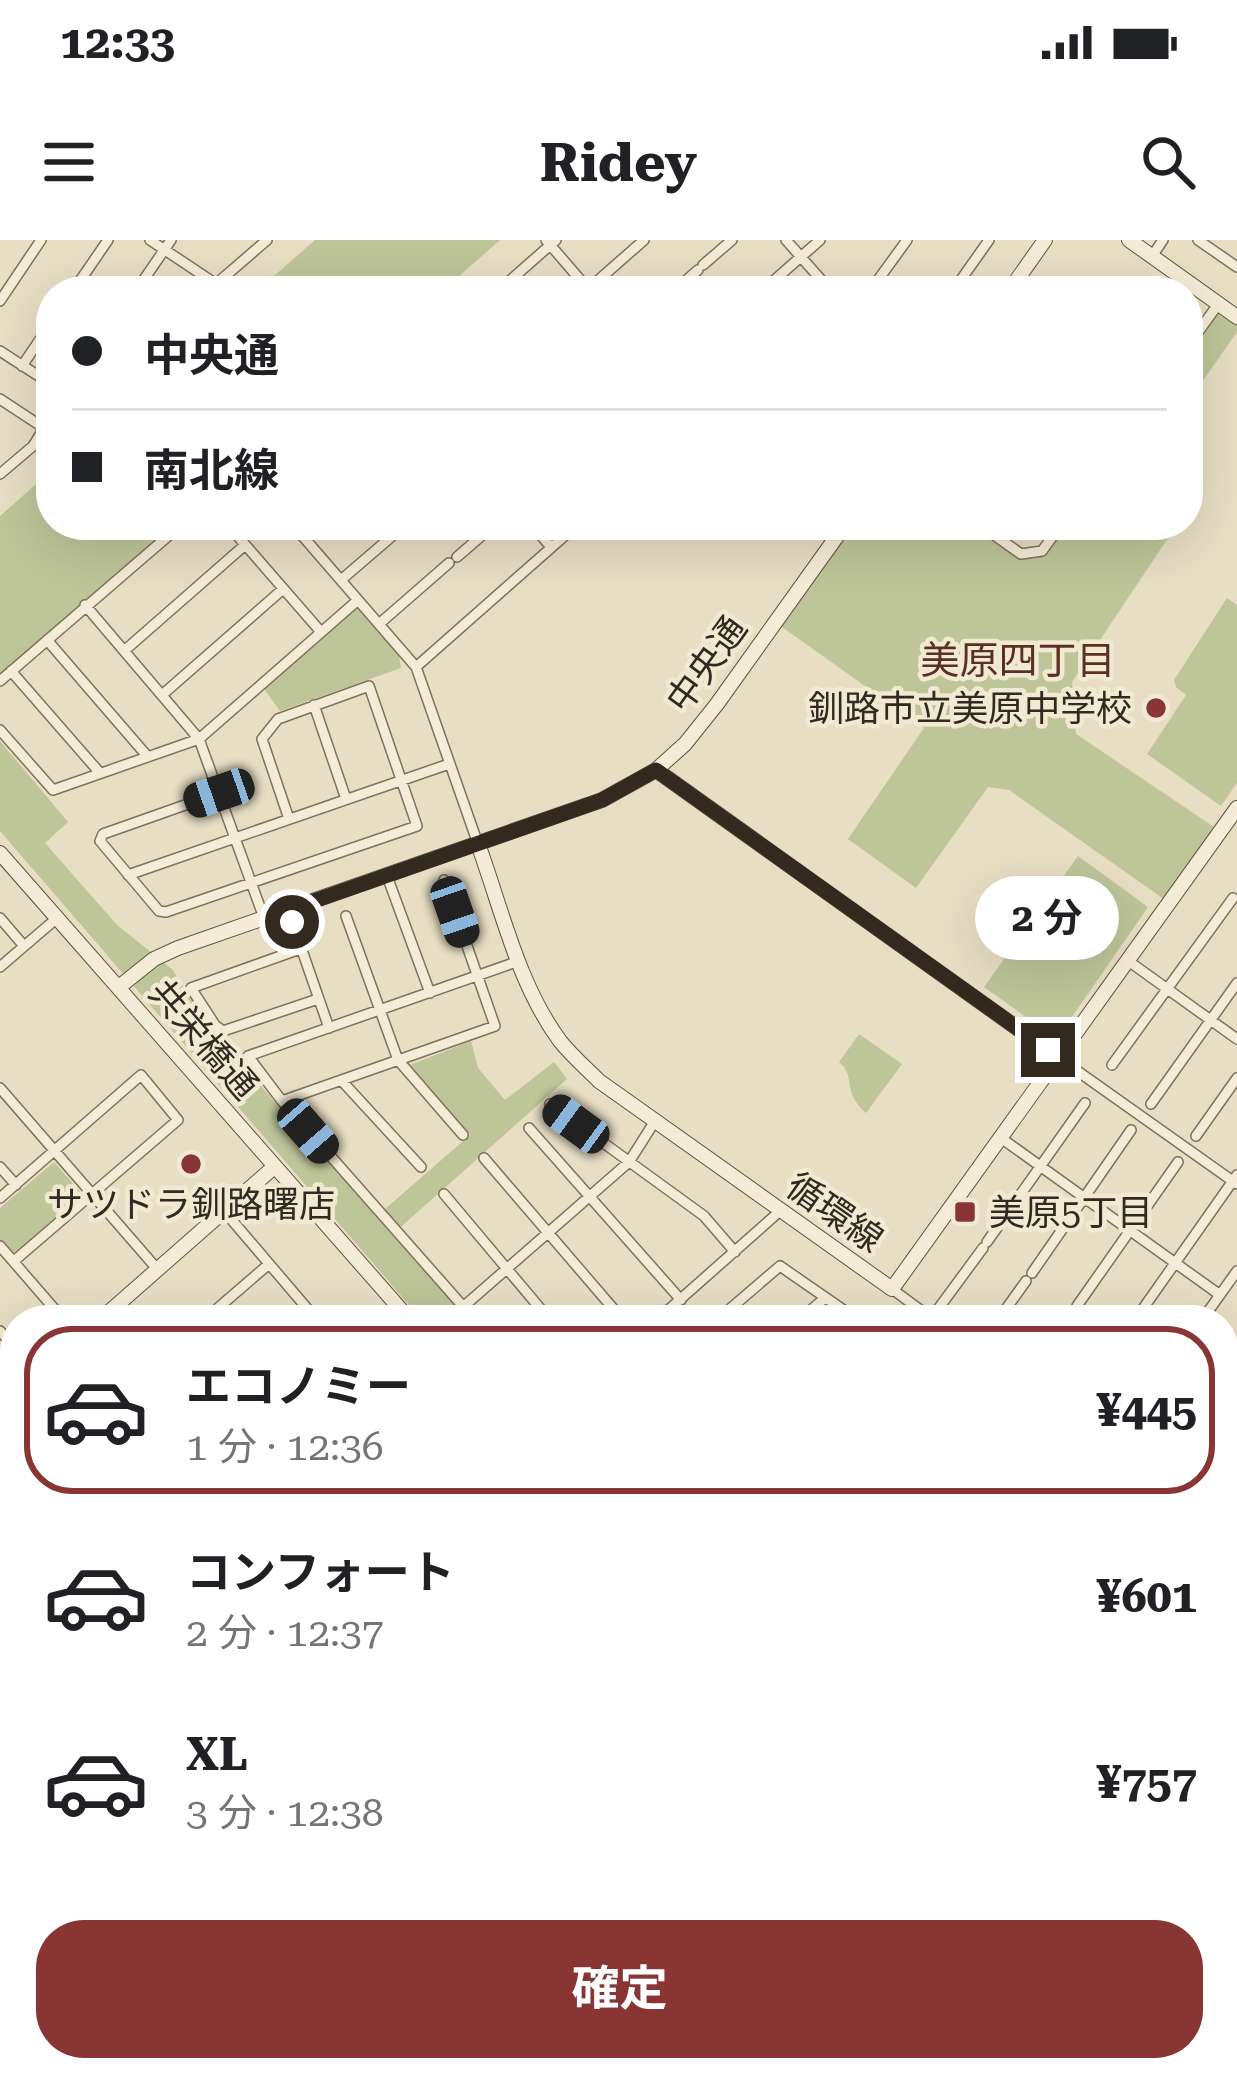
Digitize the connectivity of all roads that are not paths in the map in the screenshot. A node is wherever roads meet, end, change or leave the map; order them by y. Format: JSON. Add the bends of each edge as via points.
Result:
{"nodes":[{"id":1,"x":41,"y":240,"type":"edge"},
{"id":2,"x":108,"y":240,"type":"edge"},
{"id":3,"x":151,"y":240,"type":"edge"},
{"id":4,"x":246,"y":240,"type":"edge"},
{"id":5,"x":267,"y":240,"type":"edge"},
{"id":6,"x":644,"y":240,"type":"edge"},
{"id":7,"x":732,"y":240,"type":"edge"},
{"id":8,"x":786,"y":240,"type":"edge"},
{"id":9,"x":820,"y":240,"type":"edge"},
{"id":10,"x":907,"y":240,"type":"edge"},
{"id":11,"x":989,"y":240,"type":"edge"},
{"id":12,"x":1046,"y":240,"type":"edge"},
{"id":13,"x":1129,"y":240,"type":"edge"},
{"id":14,"x":1163,"y":240,"type":"edge"},
{"id":15,"x":1198,"y":240,"type":"edge"},
{"id":16,"x":551,"y":242,"type":"edge"},
{"id":17,"x":168,"y":245,"type":"edge"},
{"id":18,"x":254,"y":251,"type":"junction"},
{"id":19,"x":1152,"y":256,"type":"junction"},
{"id":20,"x":801,"y":257,"type":"junction"},
{"id":21,"x":1237,"y":267,"type":"edge"},
{"id":22,"x":83,"y":276,"type":"edge"},
{"id":23,"x":146,"y":276,"type":"edge"},
{"id":24,"x":206,"y":276,"type":"edge"},
{"id":25,"x":225,"y":276,"type":"edge"},
{"id":26,"x":514,"y":276,"type":"edge"},
{"id":27,"x":577,"y":276,"type":"edge"},
{"id":28,"x":604,"y":276,"type":"edge"},
{"id":29,"x":691,"y":276,"type":"edge"},
{"id":30,"x":779,"y":276,"type":"edge"},
{"id":31,"x":818,"y":276,"type":"edge"},
{"id":32,"x":881,"y":276,"type":"edge"},
{"id":33,"x":964,"y":276,"type":"edge"},
{"id":34,"x":1021,"y":276,"type":"edge"},
{"id":35,"x":1181,"y":276,"type":"edge"},
{"id":36,"x":1203,"y":292,"type":"edge"},
{"id":37,"x":0,"y":301,"type":"edge"},
{"id":38,"x":1219,"y":303,"type":"junction"},
{"id":39,"x":1237,"y":317,"type":"edge"},
{"id":40,"x":1203,"y":325,"type":"edge"},
{"id":41,"x":36,"y":345,"type":"edge"},
{"id":42,"x":0,"y":350,"type":"edge"},
{"id":43,"x":22,"y":366,"type":"junction"},
{"id":44,"x":36,"y":375,"type":"edge"},
{"id":45,"x":0,"y":399,"type":"edge"},
{"id":46,"x":36,"y":423,"type":"edge"},
{"id":47,"x":36,"y":441,"type":"edge"},
{"id":48,"x":0,"y":474,"type":"edge"},
{"id":49,"x":163,"y":540,"type":"edge"},
{"id":50,"x":241,"y":540,"type":"edge"},
{"id":51,"x":306,"y":540,"type":"edge"},
{"id":52,"x":388,"y":540,"type":"edge"},
{"id":53,"x":476,"y":540,"type":"edge"},
{"id":54,"x":545,"y":540,"type":"edge"},
{"id":55,"x":560,"y":540,"type":"edge"},
{"id":56,"x":833,"y":540,"type":"edge"},
{"id":57,"x":1001,"y":540,"type":"edge"},
{"id":58,"x":1050,"y":540,"type":"edge"},
{"id":59,"x":245,"y":545,"type":"junction"},
{"id":60,"x":551,"y":547,"type":"junction"},
{"id":61,"x":341,"y":580,"type":"junction"},
{"id":62,"x":283,"y":589,"type":"junction"},
{"id":63,"x":358,"y":600,"type":"junction"},
{"id":64,"x":85,"y":605,"type":"junction"},
{"id":65,"x":379,"y":623,"type":"junction"},
{"id":66,"x":321,"y":632,"type":"junction"},
{"id":67,"x":47,"y":640,"type":"junction"},
{"id":68,"x":124,"y":651,"type":"junction"},
{"id":69,"x":416,"y":667,"type":"junction"},
{"id":70,"x":11,"y":671,"type":"junction"},
{"id":71,"x":0,"y":682,"type":"edge"},
{"id":72,"x":162,"y":695,"type":"junction"},
{"id":73,"x":314,"y":705,"type":"junction"},
{"id":74,"x":0,"y":730,"type":"edge"},
{"id":75,"x":200,"y":739,"type":"junction"},
{"id":76,"x":148,"y":757,"type":"junction"},
{"id":77,"x":449,"y":764,"type":"junction"},
{"id":78,"x":656,"y":770,"type":"junction"},
{"id":79,"x":100,"y":773,"type":"junction"},
{"id":80,"x":402,"y":779,"type":"junction"},
{"id":81,"x":219,"y":793,"type":"junction"},
{"id":82,"x":346,"y":799,"type":"junction"},
{"id":83,"x":1237,"y":808,"type":"edge"},
{"id":84,"x":289,"y":819,"type":"junction"},
{"id":85,"x":234,"y":838,"type":"junction"},
{"id":86,"x":478,"y":844,"type":"junction"},
{"id":87,"x":0,"y":853,"type":"edge"},
{"id":88,"x":128,"y":875,"type":"junction"},
{"id":89,"x":387,"y":876,"type":"junction"},
{"id":90,"x":444,"y":880,"type":"dead end"},
{"id":91,"x":251,"y":884,"type":"junction"},
{"id":92,"x":1233,"y":898,"type":"dead end"},
{"id":93,"x":288,"y":910,"type":"junction"},
{"id":94,"x":346,"y":916,"type":"dead end"},
{"id":95,"x":0,"y":917,"type":"edge"},
{"id":96,"x":57,"y":918,"type":"junction"},
{"id":97,"x":264,"y":918,"type":"junction"},
{"id":98,"x":24,"y":946,"type":"junction"},
{"id":99,"x":300,"y":949,"type":"junction"},
{"id":100,"x":1127,"y":960,"type":"junction"},
{"id":101,"x":519,"y":961,"type":"junction"},
{"id":102,"x":0,"y":967,"type":"edge"},
{"id":103,"x":478,"y":976,"type":"junction"},
{"id":104,"x":1237,"y":983,"type":"edge"},
{"id":105,"x":119,"y":987,"type":"junction"},
{"id":106,"x":1166,"y":988,"type":"junction"},
{"id":107,"x":430,"y":993,"type":"junction"},
{"id":108,"x":318,"y":999,"type":"junction"},
{"id":109,"x":380,"y":1010,"type":"junction"},
{"id":110,"x":1210,"y":1020,"type":"junction"},
{"id":111,"x":329,"y":1028,"type":"junction"},
{"id":112,"x":1237,"y":1039,"type":"edge"},
{"id":113,"x":1059,"y":1058,"type":"junction"},
{"id":114,"x":398,"y":1060,"type":"junction"},
{"id":115,"x":1112,"y":1065,"type":"dead end"},
{"id":116,"x":1237,"y":1078,"type":"edge"},
{"id":117,"x":341,"y":1080,"type":"junction"},
{"id":118,"x":0,"y":1088,"type":"edge"},
{"id":119,"x":282,"y":1101,"type":"junction"},
{"id":120,"x":1085,"y":1102,"type":"dead end"},
{"id":121,"x":550,"y":1104,"type":"dead end"},
{"id":122,"x":1151,"y":1104,"type":"dead end"},
{"id":123,"x":655,"y":1121,"type":"junction"},
{"id":124,"x":529,"y":1128,"type":"dead end"},
{"id":125,"x":1131,"y":1130,"type":"dead end"},
{"id":126,"x":463,"y":1135,"type":"dead end"},
{"id":127,"x":1196,"y":1136,"type":"dead end"},
{"id":128,"x":1001,"y":1138,"type":"junction"},
{"id":129,"x":55,"y":1151,"type":"junction"},
{"id":130,"x":484,"y":1158,"type":"dead end"},
{"id":131,"x":628,"y":1162,"type":"junction"},
{"id":132,"x":1178,"y":1162,"type":"dead end"},
{"id":133,"x":274,"y":1166,"type":"junction"},
{"id":134,"x":0,"y":1167,"type":"edge"},
{"id":135,"x":422,"y":1167,"type":"dead end"},
{"id":136,"x":1039,"y":1167,"type":"junction"},
{"id":137,"x":1235,"y":1180,"type":"edge"},
{"id":138,"x":16,"y":1185,"type":"junction"},
{"id":139,"x":444,"y":1194,"type":"dead end"},
{"id":140,"x":92,"y":1195,"type":"junction"},
{"id":141,"x":590,"y":1196,"type":"junction"},
{"id":142,"x":0,"y":1198,"type":"edge"},
{"id":143,"x":1084,"y":1199,"type":"junction"},
{"id":144,"x":780,"y":1210,"type":"junction"},
{"id":145,"x":224,"y":1213,"type":"junction"},
{"id":146,"x":1130,"y":1230,"type":"junction"},
{"id":147,"x":548,"y":1233,"type":"junction"},
{"id":148,"x":0,"y":1246,"type":"edge"},
{"id":149,"x":735,"y":1252,"type":"junction"},
{"id":150,"x":14,"y":1261,"type":"junction"},
{"id":151,"x":1174,"y":1262,"type":"junction"},
{"id":152,"x":269,"y":1264,"type":"junction"},
{"id":153,"x":506,"y":1268,"type":"junction"},
{"id":154,"x":158,"y":1270,"type":"junction"},
{"id":155,"x":1237,"y":1271,"type":"edge"},
{"id":156,"x":892,"y":1289,"type":"junction"},
{"id":157,"x":1220,"y":1295,"type":"junction"},
{"id":158,"x":825,"y":1298,"type":"junction"},
{"id":159,"x":681,"y":1300,"type":"junction"},
{"id":160,"x":51,"y":1305,"type":"edge"},
{"id":161,"x":117,"y":1305,"type":"edge"},
{"id":162,"x":222,"y":1305,"type":"edge"},
{"id":163,"x":304,"y":1305,"type":"edge"},
{"id":164,"x":390,"y":1305,"type":"edge"},
{"id":165,"x":461,"y":1305,"type":"edge"},
{"id":166,"x":465,"y":1305,"type":"edge"},
{"id":167,"x":537,"y":1305,"type":"edge"},
{"id":168,"x":610,"y":1305,"type":"edge"},
{"id":169,"x":675,"y":1305,"type":"edge"},
{"id":170,"x":734,"y":1305,"type":"edge"},
{"id":171,"x":817,"y":1305,"type":"edge"},
{"id":172,"x":836,"y":1305,"type":"edge"},
{"id":173,"x":913,"y":1305,"type":"edge"},
{"id":174,"x":942,"y":1305,"type":"edge"},
{"id":175,"x":1009,"y":1305,"type":"edge"},
{"id":176,"x":1078,"y":1305,"type":"edge"},
{"id":177,"x":1145,"y":1305,"type":"edge"},
{"id":178,"x":1213,"y":1305,"type":"edge"}],
"edges":[{"from":1,"to":37,"type":"street"},
{"from":2,"to":22,"type":"street"},
{"from":3,"to":17,"type":"street"},
{"from":4,"to":18,"type":"street"},
{"from":5,"to":18,"type":"street"},
{"from":6,"to":28,"type":"street"},
{"from":7,"to":29,"type":"street"},
{"from":8,"to":20,"type":"street"},
{"from":9,"to":20,"type":"street"},
{"from":10,"to":32,"type":"street"},
{"from":11,"to":33,"type":"street"},
{"from":12,"to":34,"type":"street"},
{"from":13,"to":19,"type":"street"},
{"from":14,"to":19,"type":"street"},
{"from":15,"to":21,"type":"street"},
{"from":16,"to":26,"type":"street"},
{"from":16,"to":27,"type":"street"},
{"from":17,"to":23,"type":"street"},
{"from":17,"to":24,"type":"street"},
{"from":18,"to":25,"type":"street"},
{"from":19,"to":35,"type":"street"},
{"from":20,"to":30,"type":"street"},
{"from":20,"to":31,"type":"street"},
{"from":36,"to":38,"type":"street"},
{"from":38,"to":39,"type":"street"},
{"from":38,"to":40,"type":"street"},
{"from":41,"to":43,"type":"street"},
{"from":42,"to":43,"type":"street"},
{"from":43,"to":44,"type":"street"},
{"from":45,"to":46,"type":"street"},
{"from":47,"to":48,"type":"street"},
{"from":49,"to":64,"type":"street"},
{"from":50,"to":59,"type":"street"},
{"from":51,"to":61,"type":"street"},
{"from":52,"to":61,"type":"street"},
{"from":53,"to":65,"type":"street"},
{"from":54,"to":60,"type":"street"},
{"from":55,"to":60,"type":"street"},
{"from":56,"to":78,"type":"street","name":"中央通","via":[[717,704]]},
{"from":57,"to":58,"type":"street","via":[[1021,554],[1042,551]]},
{"from":59,"to":62,"type":"street"},
{"from":59,"to":68,"type":"street"},
{"from":60,"to":69,"type":"street"},
{"from":61,"to":63,"type":"street"},
{"from":62,"to":66,"type":"street"},
{"from":62,"to":72,"type":"street"},
{"from":63,"to":65,"type":"street"},
{"from":63,"to":66,"type":"street"},
{"from":64,"to":67,"type":"street"},
{"from":64,"to":68,"type":"street"},
{"from":65,"to":69,"type":"street"},
{"from":66,"to":75,"type":"street"},
{"from":67,"to":70,"type":"street"},
{"from":67,"to":76,"type":"street"},
{"from":68,"to":72,"type":"street"},
{"from":69,"to":77,"type":"street"},
{"from":70,"to":71,"type":"street"},
{"from":70,"to":79,"type":"street"},
{"from":72,"to":75,"type":"street"},
{"from":73,"to":80,"type":"street","via":[[369,686]]},
{"from":73,"to":82,"type":"street"},
{"from":73,"to":84,"type":"street","via":[[278,718],[262,739]]},
{"from":74,"to":79,"type":"street","via":[[53,790]]},
{"from":75,"to":76,"type":"street"},
{"from":75,"to":81,"type":"street"},
{"from":76,"to":79,"type":"street"},
{"from":77,"to":80,"type":"street"},
{"from":77,"to":86,"type":"street"},
{"from":78,"to":86,"type":"street","name":"中央通","via":[[602,800]]},
{"from":78,"to":113,"type":"street"},
{"from":80,"to":82,"type":"street"},
{"from":80,"to":91,"type":"street","via":[[417,826]]},
{"from":81,"to":85,"type":"street"},
{"from":81,"to":88,"type":"street","via":[[104,833],[100,841]]},
{"from":82,"to":84,"type":"street"},
{"from":83,"to":100,"type":"street","name":"循環線"},
{"from":84,"to":85,"type":"street"},
{"from":85,"to":88,"type":"street"},
{"from":85,"to":91,"type":"street"},
{"from":86,"to":89,"type":"street","name":"中央通"},
{"from":86,"to":101,"type":"street","name":"循環線"},
{"from":87,"to":96,"type":"street","name":"共栄橋通"},
{"from":88,"to":91,"type":"street","via":[[166,912]]},
{"from":89,"to":93,"type":"street","name":"中央通"},
{"from":89,"to":107,"type":"street"},
{"from":90,"to":103,"type":"street"},
{"from":91,"to":97,"type":"street"},
{"from":92,"to":106,"type":"street"},
{"from":93,"to":97,"type":"street","name":"中央通"},
{"from":93,"to":99,"type":"street"},
{"from":94,"to":109,"type":"street"},
{"from":95,"to":98,"type":"street"},
{"from":96,"to":98,"type":"street"},
{"from":96,"to":105,"type":"street","name":"共栄橋通"},
{"from":97,"to":105,"type":"street","name":"中央通","via":[[154,959]]},
{"from":98,"to":102,"type":"street"},
{"from":99,"to":108,"type":"street"},
{"from":99,"to":108,"type":"street","via":[[190,988],[223,1030]]},
{"from":100,"to":106,"type":"street"},
{"from":100,"to":113,"type":"street","name":"循環線"},
{"from":101,"to":103,"type":"street"},
{"from":101,"to":123,"type":"street","name":"循環線","via":[[562,1044]]},
{"from":103,"to":107,"type":"street"},
{"from":103,"to":114,"type":"street","via":[[495,1026]]},
{"from":104,"to":110,"type":"street"},
{"from":105,"to":133,"type":"street","name":"共栄橋通"},
{"from":106,"to":110,"type":"street"},
{"from":106,"to":115,"type":"street"},
{"from":107,"to":109,"type":"street"},
{"from":108,"to":111,"type":"street"},
{"from":109,"to":111,"type":"street"},
{"from":109,"to":114,"type":"street"},
{"from":110,"to":112,"type":"street"},
{"from":110,"to":122,"type":"street"},
{"from":111,"to":119,"type":"street","via":[[248,1056]]},
{"from":113,"to":128,"type":"street","name":"循環線"},
{"from":113,"to":137,"type":"street"},
{"from":114,"to":117,"type":"street"},
{"from":114,"to":126,"type":"street"},
{"from":116,"to":127,"type":"street"},
{"from":117,"to":119,"type":"street"},
{"from":117,"to":135,"type":"street"},
{"from":118,"to":129,"type":"street"},
{"from":119,"to":165,"type":"street"},
{"from":120,"to":136,"type":"street"},
{"from":121,"to":131,"type":"street"},
{"from":123,"to":131,"type":"street"},
{"from":123,"to":144,"type":"street","name":"循環線"},
{"from":124,"to":141,"type":"street"},
{"from":125,"to":143,"type":"street"},
{"from":128,"to":136,"type":"street"},
{"from":128,"to":156,"type":"street","name":"循環線"},
{"from":129,"to":138,"type":"street"},
{"from":129,"to":140,"type":"street"},
{"from":129,"to":140,"type":"street","via":[[141,1076],[178,1120]]},
{"from":130,"to":147,"type":"street"},
{"from":131,"to":141,"type":"street"},
{"from":131,"to":149,"type":"street","via":[[704,1216]]},
{"from":132,"to":146,"type":"street"},
{"from":133,"to":145,"type":"street"},
{"from":133,"to":164,"type":"street","name":"共栄橋通"},
{"from":134,"to":138,"type":"street"},
{"from":136,"to":143,"type":"street"},
{"from":136,"to":174,"type":"street"},
{"from":137,"to":151,"type":"street"},
{"from":138,"to":142,"type":"street"},
{"from":139,"to":153,"type":"street"},
{"from":140,"to":150,"type":"street"},
{"from":140,"to":154,"type":"street"},
{"from":141,"to":147,"type":"street"},
{"from":141,"to":159,"type":"street"},
{"from":143,"to":146,"type":"street"},
{"from":143,"to":175,"type":"street"},
{"from":144,"to":149,"type":"street"},
{"from":144,"to":156,"type":"street","name":"循環線"},
{"from":145,"to":152,"type":"street"},
{"from":145,"to":154,"type":"street"},
{"from":146,"to":151,"type":"street"},
{"from":146,"to":176,"type":"street"},
{"from":147,"to":153,"type":"street"},
{"from":147,"to":168,"type":"street"},
{"from":148,"to":150,"type":"street"},
{"from":149,"to":159,"type":"street"},
{"from":150,"to":160,"type":"street"},
{"from":151,"to":157,"type":"street"},
{"from":151,"to":177,"type":"street"},
{"from":152,"to":162,"type":"street"},
{"from":152,"to":163,"type":"street"},
{"from":153,"to":166,"type":"street"},
{"from":153,"to":167,"type":"street"},
{"from":154,"to":161,"type":"street"},
{"from":155,"to":157,"type":"street"},
{"from":156,"to":173,"type":"street"},
{"from":157,"to":178,"type":"street"},
{"from":158,"to":170,"type":"street","via":[[780,1266]]},
{"from":158,"to":171,"type":"street"},
{"from":158,"to":172,"type":"street"},
{"from":159,"to":169,"type":"street"}]}
